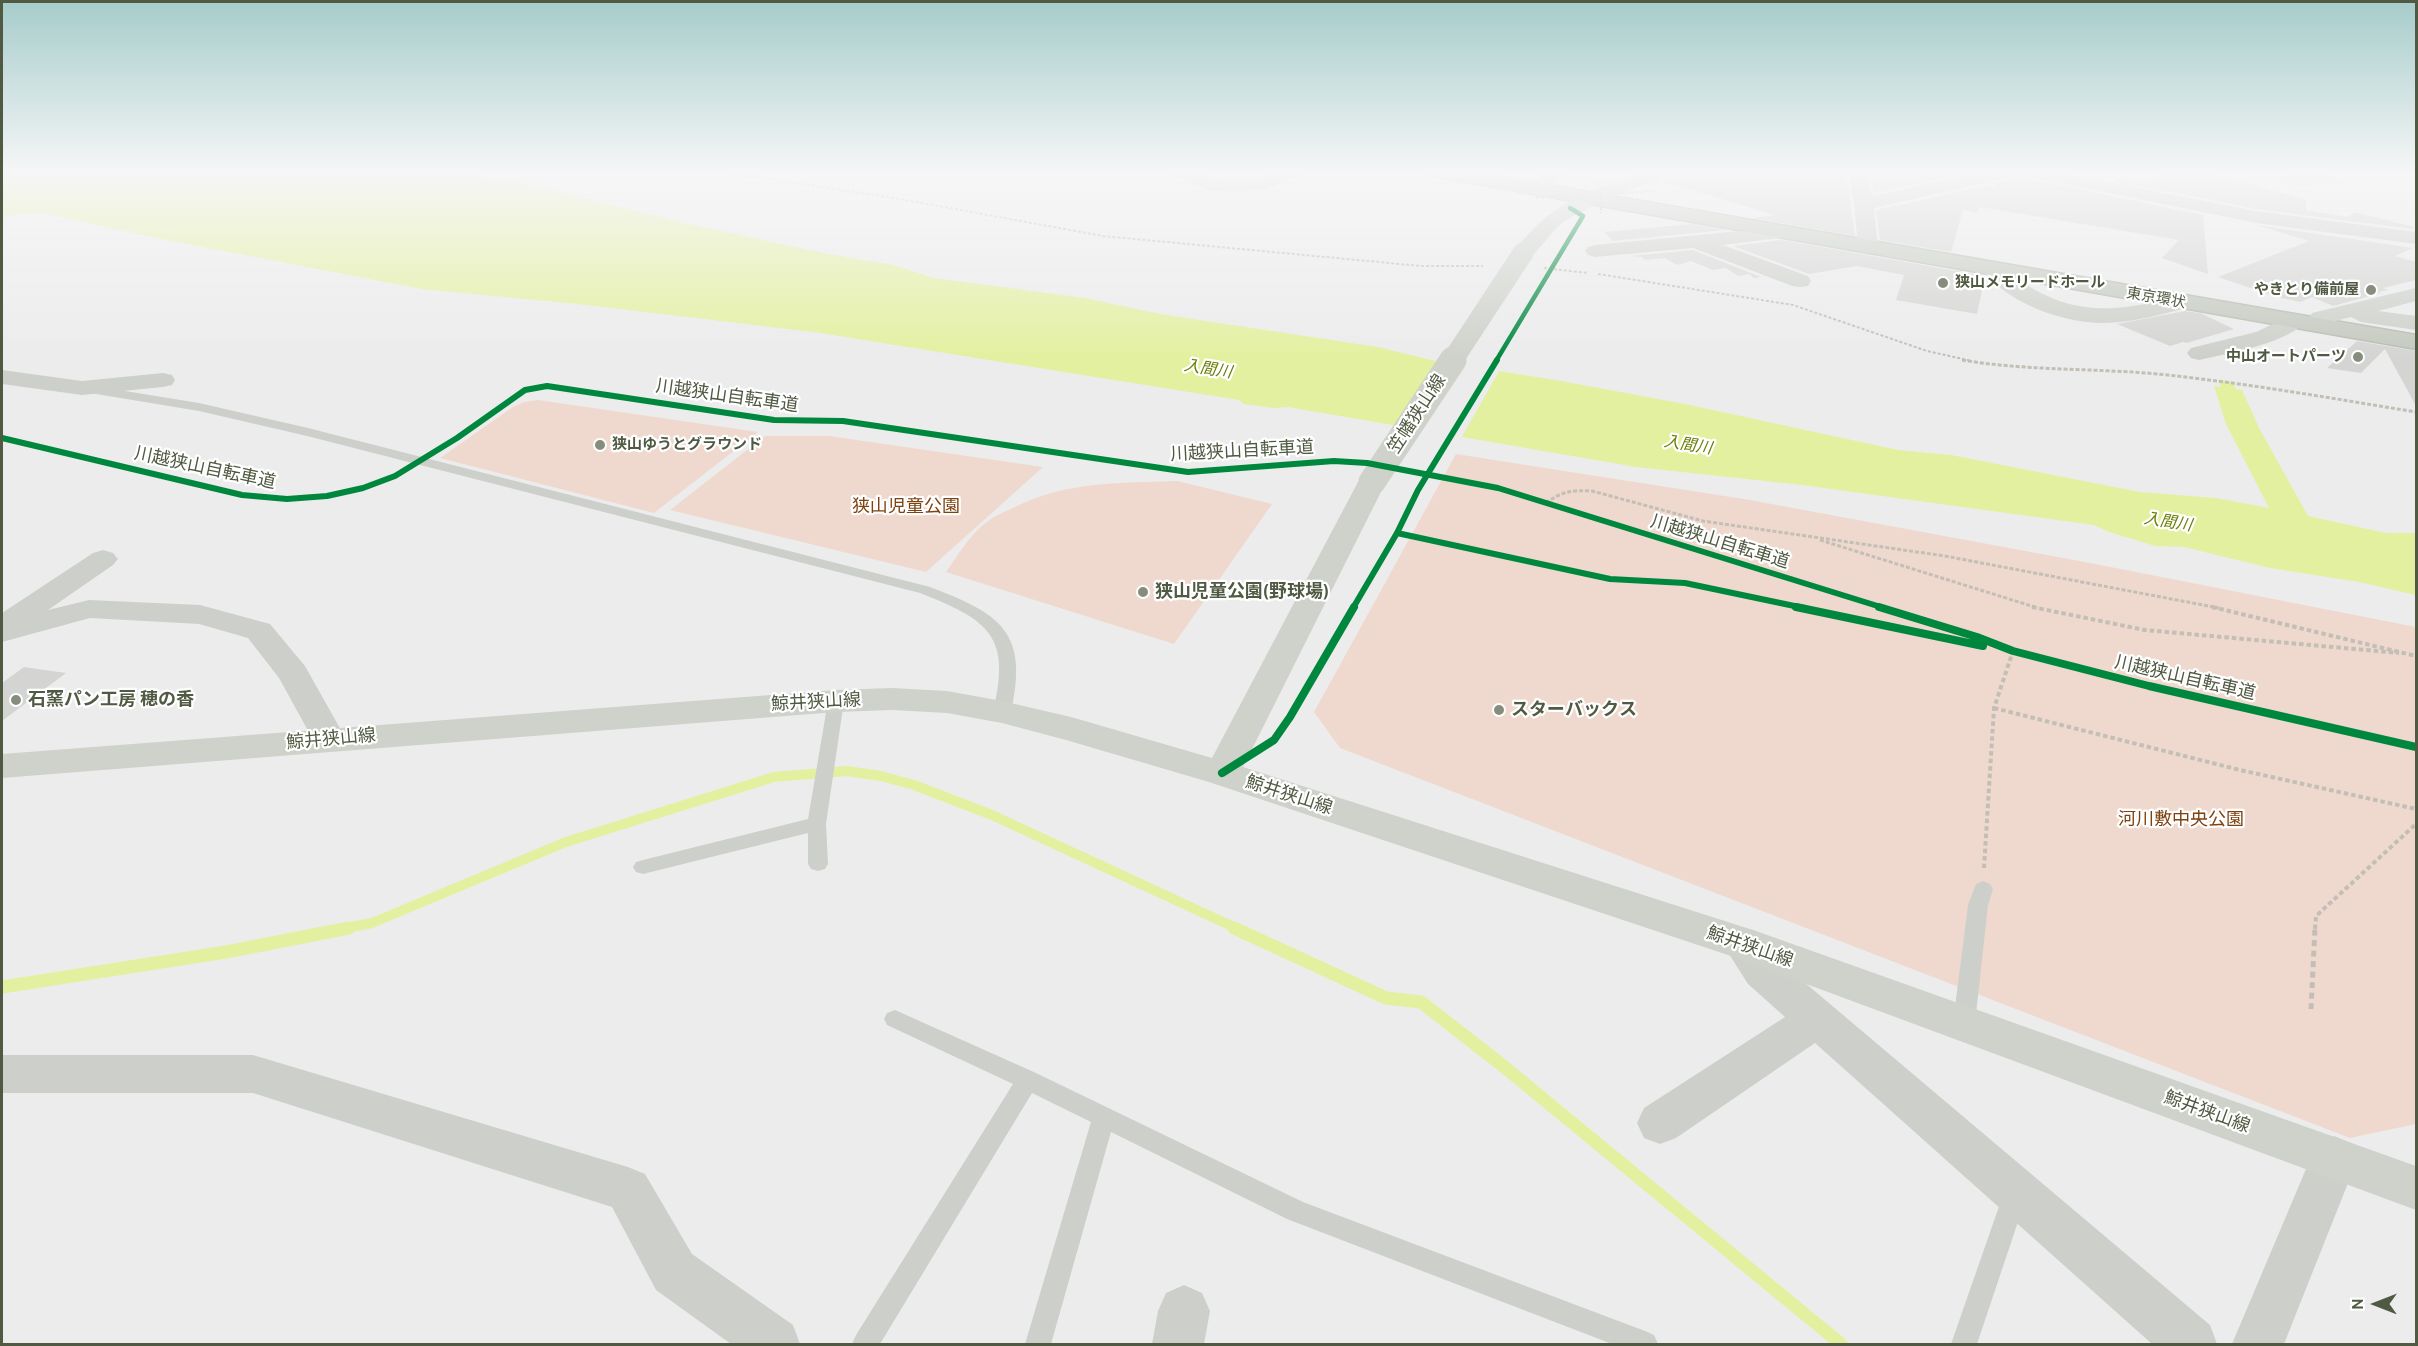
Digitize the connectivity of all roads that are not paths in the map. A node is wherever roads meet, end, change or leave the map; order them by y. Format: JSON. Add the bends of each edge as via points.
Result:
{"nodes":[{"id":1,"x":1540,"y":234,"type":"edge"},
{"id":2,"x":1772,"y":234,"type":"edge"},
{"id":3,"x":1788,"y":234,"type":"edge"},
{"id":4,"x":1815,"y":234,"type":"edge"},
{"id":5,"x":1866,"y":234,"type":"edge"},
{"id":6,"x":2384,"y":234,"type":"edge"},
{"id":7,"x":2416,"y":238,"type":"edge"},
{"id":8,"x":1693,"y":241,"type":"junction"},
{"id":9,"x":1867,"y":243,"type":"junction"},
{"id":10,"x":1595,"y":251,"type":"dead end"},
{"id":11,"x":1993,"y":269,"type":"joint"},
{"id":12,"x":1800,"y":281,"type":"dead end"},
{"id":13,"x":2416,"y":295,"type":"edge"},
{"id":14,"x":2182,"y":302,"type":"joint"},
{"id":15,"x":2344,"y":313,"type":"junction"},
{"id":16,"x":2320,"y":318,"type":"junction"},
{"id":17,"x":2294,"y":321,"type":"junction"},
{"id":18,"x":2416,"y":323,"type":"edge"},
{"id":19,"x":2416,"y":334,"type":"edge"},
{"id":20,"x":2416,"y":342,"type":"edge"},
{"id":21,"x":2199,"y":353,"type":"dead end"},
{"id":22,"x":2,"y":377,"type":"edge"},
{"id":23,"x":163,"y":380,"type":"dead end"},
{"id":24,"x":82,"y":388,"type":"junction"},
{"id":25,"x":104,"y":560,"type":"dead end"},
{"id":26,"x":2,"y":627,"type":"edge"},
{"id":27,"x":2,"y":632,"type":"edge"},
{"id":28,"x":836,"y":701,"type":"junction"},
{"id":29,"x":1002,"y":712,"type":"junction"},
{"id":30,"x":328,"y":739,"type":"junction"},
{"id":31,"x":2,"y":766,"type":"edge"},
{"id":32,"x":1222,"y":773,"type":"junction"},
{"id":33,"x":817,"y":824,"type":"junction"},
{"id":34,"x":818,"y":864,"type":"dead end"},
{"id":35,"x":643,"y":867,"type":"dead end"},
{"id":36,"x":1983,"y":890,"type":"road end"},
{"id":37,"x":1742,"y":943,"type":"junction"},
{"id":38,"x":895,"y":1019,"type":"dead end"},
{"id":39,"x":1816,"y":1019,"type":"junction"},
{"id":40,"x":1964,"y":1023,"type":"junction"},
{"id":41,"x":2,"y":1074,"type":"edge"},
{"id":42,"x":1028,"y":1080,"type":"junction"},
{"id":43,"x":1104,"y":1116,"type":"junction"},
{"id":44,"x":1660,"y":1123,"type":"dead end"},
{"id":45,"x":2334,"y":1158,"type":"junction"},
{"id":46,"x":2416,"y":1188,"type":"edge"},
{"id":47,"x":2016,"y":1191,"type":"junction"},
{"id":48,"x":774,"y":1344,"type":"edge"},
{"id":49,"x":865,"y":1344,"type":"edge"},
{"id":50,"x":1038,"y":1344,"type":"edge"},
{"id":51,"x":1646,"y":1344,"type":"edge"},
{"id":52,"x":1964,"y":1344,"type":"edge"},
{"id":53,"x":2191,"y":1344,"type":"edge"},
{"id":54,"x":2258,"y":1344,"type":"edge"}],
"edges":[{"from":1,"to":32,"type":"main road","name":"笠幡狭山線","bridge":true,"via":[[1372,482]]},
{"from":2,"to":8,"type":"street"},
{"from":3,"to":9,"type":"highway","name":"東京環状"},
{"from":4,"to":9,"type":"highway","name":"東京環状"},
{"from":5,"to":9,"type":"street"},
{"from":6,"to":7,"type":"street"},
{"from":8,"to":10,"type":"street"},
{"from":8,"to":12,"type":"street"},
{"from":9,"to":11,"type":"highway","name":"東京環状"},
{"from":9,"to":16,"type":"highway","name":"東京環状"},
{"from":11,"to":14,"type":"street","via":[[2021,293],[2096,316]]},
{"from":13,"to":15,"type":"street"},
{"from":14,"to":17,"type":"highway","name":"東京環状"},
{"from":15,"to":16,"type":"street"},
{"from":15,"to":18,"type":"street"},
{"from":16,"to":19,"type":"highway","name":"東京環状"},
{"from":17,"to":20,"type":"highway","name":"東京環状"},
{"from":17,"to":21,"type":"street","via":[[2264,337]]},
{"from":22,"to":24,"type":"street"},
{"from":23,"to":24,"type":"street"},
{"from":24,"to":29,"type":"lane","via":[[199,407],[308,432],[925,590],[975,615],[1004,640],[1008,685]]},
{"from":25,"to":26,"type":"street"},
{"from":27,"to":30,"type":"street","via":[[89,609],[200,615],[259,631],[293,674]]},
{"from":28,"to":29,"type":"main road","name":"鯨井狭山線","via":[[892,699]]},
{"from":28,"to":30,"type":"main road","name":"鯨井狭山線"},
{"from":28,"to":33,"type":"lane"},
{"from":29,"to":32,"type":"main road","name":"鯨井狭山線"},
{"from":30,"to":31,"type":"main road","name":"鯨井狭山線"},
{"from":32,"to":37,"type":"main road","name":"鯨井狭山線"},
{"from":33,"to":34,"type":"lane"},
{"from":33,"to":35,"type":"lane"},
{"from":36,"to":40,"type":"lane"},
{"from":37,"to":39,"type":"street","via":[[1763,972]]},
{"from":37,"to":40,"type":"main road","name":"鯨井狭山線"},
{"from":38,"to":42,"type":"lane"},
{"from":39,"to":44,"type":"street"},
{"from":39,"to":47,"type":"street"},
{"from":40,"to":45,"type":"main road","name":"鯨井狭山線"},
{"from":41,"to":48,"type":"street","via":[[253,1074],[628,1190],[674,1272]]},
{"from":42,"to":43,"type":"lane"},
{"from":42,"to":49,"type":"lane"},
{"from":43,"to":50,"type":"lane"},
{"from":43,"to":51,"type":"lane","via":[[1296,1211]]},
{"from":45,"to":46,"type":"main road","name":"鯨井狭山線"},
{"from":45,"to":54,"type":"street"},
{"from":47,"to":52,"type":"lane"},
{"from":47,"to":53,"type":"street"}]}
